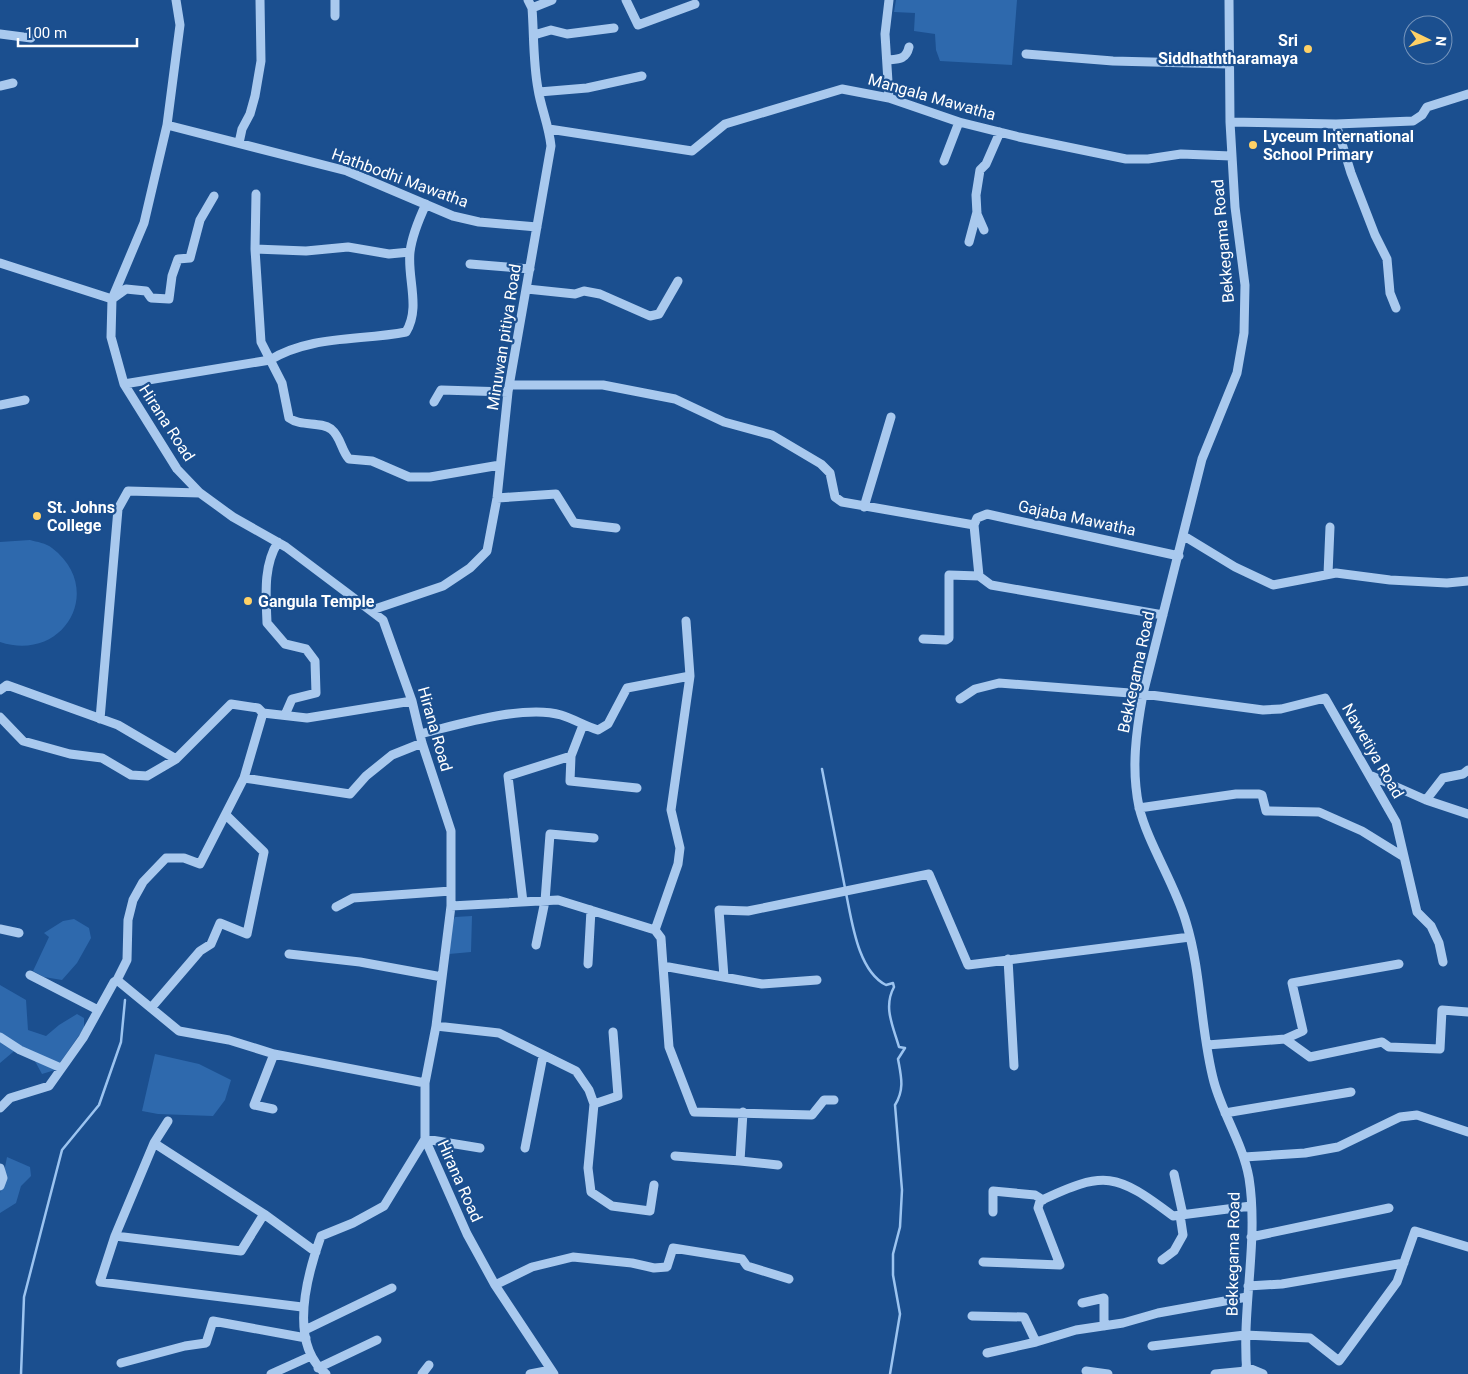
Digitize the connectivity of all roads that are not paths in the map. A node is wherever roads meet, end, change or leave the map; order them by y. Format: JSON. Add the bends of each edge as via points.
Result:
{"nodes":[{"id":1,"x":176,"y":0,"type":"edge"},
{"id":2,"x":260,"y":0,"type":"edge"},
{"id":3,"x":335,"y":0,"type":"edge"},
{"id":4,"x":552,"y":0,"type":"edge"},
{"id":5,"x":626,"y":0,"type":"edge"},
{"id":6,"x":889,"y":0,"type":"edge"},
{"id":7,"x":1229,"y":0,"type":"edge"},
{"id":8,"x":530,"y":4,"type":"edge"},
{"id":9,"x":695,"y":4,"type":"dead end"},
{"id":10,"x":335,"y":16,"type":"dead end"},
{"id":11,"x":614,"y":28,"type":"dead end"},
{"id":12,"x":0,"y":34,"type":"edge"},
{"id":13,"x":534,"y":35,"type":"junction"},
{"id":14,"x":31,"y":38,"type":"dead end"},
{"id":15,"x":909,"y":47,"type":"dead end"},
{"id":16,"x":1026,"y":54,"type":"dead end"},
{"id":17,"x":887,"y":60,"type":"junction"},
{"id":18,"x":1228,"y":64,"type":"junction"},
{"id":19,"x":642,"y":76,"type":"dead end"},
{"id":20,"x":12,"y":83,"type":"dead end"},
{"id":21,"x":0,"y":86,"type":"edge"},
{"id":22,"x":538,"y":92,"type":"junction"},
{"id":23,"x":1468,"y":94,"type":"edge"},
{"id":24,"x":889,"y":98,"type":"junction"},
{"id":25,"x":959,"y":122,"type":"junction"},
{"id":26,"x":1230,"y":122,"type":"junction"},
{"id":27,"x":1336,"y":124,"type":"junction"},
{"id":28,"x":167,"y":125,"type":"junction"},
{"id":29,"x":549,"y":128,"type":"junction"},
{"id":30,"x":1000,"y":132,"type":"junction"},
{"id":31,"x":239,"y":143,"type":"junction"},
{"id":32,"x":1231,"y":156,"type":"junction"},
{"id":33,"x":944,"y":161,"type":"dead end"},
{"id":34,"x":256,"y":194,"type":"dead end"},
{"id":35,"x":214,"y":196,"type":"dead end"},
{"id":36,"x":426,"y":204,"type":"junction"},
{"id":37,"x":977,"y":212,"type":"junction"},
{"id":38,"x":537,"y":227,"type":"junction"},
{"id":39,"x":984,"y":230,"type":"dead end"},
{"id":40,"x":968,"y":242,"type":"dead end"},
{"id":41,"x":255,"y":249,"type":"junction"},
{"id":42,"x":410,"y":252,"type":"junction"},
{"id":43,"x":0,"y":263,"type":"edge"},
{"id":44,"x":470,"y":264,"type":"dead end"},
{"id":45,"x":530,"y":269,"type":"junction"},
{"id":46,"x":678,"y":281,"type":"dead end"},
{"id":47,"x":527,"y":289,"type":"junction"},
{"id":48,"x":112,"y":299,"type":"junction"},
{"id":49,"x":1396,"y":308,"type":"dead end"},
{"id":50,"x":270,"y":360,"type":"junction"},
{"id":51,"x":124,"y":384,"type":"junction"},
{"id":52,"x":509,"y":388,"type":"junction"},
{"id":53,"x":25,"y":400,"type":"dead end"},
{"id":54,"x":434,"y":402,"type":"dead end"},
{"id":55,"x":0,"y":405,"type":"edge"},
{"id":56,"x":891,"y":417,"type":"dead end"},
{"id":57,"x":500,"y":465,"type":"junction"},
{"id":58,"x":200,"y":493,"type":"junction"},
{"id":59,"x":497,"y":498,"type":"junction"},
{"id":60,"x":864,"y":507,"type":"junction"},
{"id":61,"x":974,"y":525,"type":"junction"},
{"id":62,"x":1330,"y":527,"type":"dead end"},
{"id":63,"x":616,"y":528,"type":"dead end"},
{"id":64,"x":1184,"y":536,"type":"junction"},
{"id":65,"x":278,"y":542,"type":"junction"},
{"id":66,"x":1179,"y":556,"type":"junction"},
{"id":67,"x":1328,"y":574,"type":"junction"},
{"id":68,"x":979,"y":576,"type":"junction"},
{"id":69,"x":1468,"y":581,"type":"edge"},
{"id":70,"x":372,"y":610,"type":"junction"},
{"id":71,"x":1163,"y":615,"type":"junction"},
{"id":72,"x":686,"y":622,"type":"dead end"},
{"id":73,"x":922,"y":639,"type":"dead end"},
{"id":74,"x":690,"y":676,"type":"junction"},
{"id":75,"x":0,"y":690,"type":"edge"},
{"id":76,"x":1143,"y":694,"type":"junction"},
{"id":77,"x":960,"y":699,"type":"dead end"},
{"id":78,"x":412,"y":701,"type":"junction"},
{"id":79,"x":263,"y":713,"type":"junction"},
{"id":80,"x":285,"y":716,"type":"junction"},
{"id":81,"x":0,"y":717,"type":"edge"},
{"id":82,"x":100,"y":719,"type":"junction"},
{"id":83,"x":583,"y":725,"type":"junction"},
{"id":84,"x":421,"y":738,"type":"junction"},
{"id":85,"x":571,"y":756,"type":"junction"},
{"id":86,"x":176,"y":759,"type":"junction"},
{"id":87,"x":1468,"y":770,"type":"edge"},
{"id":88,"x":1372,"y":776,"type":"junction"},
{"id":89,"x":244,"y":778,"type":"junction"},
{"id":90,"x":637,"y":788,"type":"dead end"},
{"id":91,"x":1426,"y":800,"type":"junction"},
{"id":92,"x":1139,"y":808,"type":"junction"},
{"id":93,"x":1468,"y":814,"type":"edge"},
{"id":94,"x":226,"y":815,"type":"junction"},
{"id":95,"x":594,"y":838,"type":"dead end"},
{"id":96,"x":1404,"y":857,"type":"junction"},
{"id":97,"x":451,"y":892,"type":"junction"},
{"id":98,"x":545,"y":900,"type":"junction"},
{"id":99,"x":523,"y":902,"type":"junction"},
{"id":100,"x":450,"y":906,"type":"junction"},
{"id":101,"x":336,"y":908,"type":"dead end"},
{"id":102,"x":591,"y":910,"type":"junction"},
{"id":103,"x":0,"y":929,"type":"edge"},
{"id":104,"x":656,"y":930,"type":"junction"},
{"id":105,"x":19,"y":933,"type":"dead end"},
{"id":106,"x":1190,"y":937,"type":"junction"},
{"id":107,"x":536,"y":945,"type":"dead end"},
{"id":108,"x":289,"y":954,"type":"dead end"},
{"id":109,"x":1008,"y":959,"type":"junction"},
{"id":110,"x":1443,"y":962,"type":"dead end"},
{"id":111,"x":588,"y":964,"type":"dead end"},
{"id":112,"x":1399,"y":964,"type":"dead end"},
{"id":113,"x":663,"y":966,"type":"junction"},
{"id":114,"x":30,"y":975,"type":"dead end"},
{"id":115,"x":442,"y":977,"type":"junction"},
{"id":116,"x":724,"y":977,"type":"junction"},
{"id":117,"x":117,"y":980,"type":"junction"},
{"id":118,"x":817,"y":980,"type":"dead end"},
{"id":119,"x":151,"y":1008,"type":"junction"},
{"id":120,"x":98,"y":1010,"type":"junction"},
{"id":121,"x":1468,"y":1012,"type":"edge"},
{"id":122,"x":436,"y":1026,"type":"junction"},
{"id":123,"x":613,"y":1032,"type":"dead end"},
{"id":124,"x":0,"y":1038,"type":"edge"},
{"id":125,"x":1285,"y":1039,"type":"junction"},
{"id":126,"x":1207,"y":1045,"type":"junction"},
{"id":127,"x":274,"y":1054,"type":"junction"},
{"id":128,"x":543,"y":1056,"type":"junction"},
{"id":129,"x":1014,"y":1066,"type":"dead end"},
{"id":130,"x":61,"y":1068,"type":"junction"},
{"id":131,"x":425,"y":1083,"type":"junction"},
{"id":132,"x":1351,"y":1092,"type":"dead end"},
{"id":133,"x":834,"y":1100,"type":"dead end"},
{"id":134,"x":594,"y":1104,"type":"junction"},
{"id":135,"x":0,"y":1108,"type":"edge"},
{"id":136,"x":274,"y":1109,"type":"dead end"},
{"id":137,"x":744,"y":1112,"type":"junction"},
{"id":138,"x":1225,"y":1112,"type":"junction"},
{"id":139,"x":168,"y":1121,"type":"dead end"},
{"id":140,"x":1468,"y":1132,"type":"edge"},
{"id":141,"x":425,"y":1139,"type":"junction"},
{"id":142,"x":154,"y":1143,"type":"junction"},
{"id":143,"x":480,"y":1148,"type":"dead end"},
{"id":144,"x":525,"y":1148,"type":"dead end"},
{"id":145,"x":675,"y":1156,"type":"dead end"},
{"id":146,"x":1244,"y":1157,"type":"junction"},
{"id":147,"x":740,"y":1161,"type":"junction"},
{"id":148,"x":778,"y":1165,"type":"dead end"},
{"id":149,"x":0,"y":1168,"type":"edge"},
{"id":150,"x":1174,"y":1174,"type":"dead end"},
{"id":151,"x":654,"y":1185,"type":"dead end"},
{"id":152,"x":0,"y":1186,"type":"edge"},
{"id":153,"x":1043,"y":1200,"type":"junction"},
{"id":154,"x":1251,"y":1206,"type":"junction"},
{"id":155,"x":1389,"y":1208,"type":"dead end"},
{"id":156,"x":993,"y":1212,"type":"dead end"},
{"id":157,"x":264,"y":1214,"type":"junction"},
{"id":158,"x":1182,"y":1215,"type":"junction"},
{"id":159,"x":115,"y":1236,"type":"junction"},
{"id":160,"x":1250,"y":1237,"type":"junction"},
{"id":161,"x":1468,"y":1247,"type":"edge"},
{"id":162,"x":316,"y":1252,"type":"junction"},
{"id":163,"x":1162,"y":1260,"type":"dead end"},
{"id":164,"x":983,"y":1262,"type":"dead end"},
{"id":165,"x":1404,"y":1263,"type":"junction"},
{"id":166,"x":789,"y":1279,"type":"dead end"},
{"id":167,"x":495,"y":1284,"type":"junction"},
{"id":168,"x":1248,"y":1286,"type":"junction"},
{"id":169,"x":392,"y":1288,"type":"dead end"},
{"id":170,"x":1247,"y":1297,"type":"junction"},
{"id":171,"x":1082,"y":1303,"type":"dead end"},
{"id":172,"x":302,"y":1307,"type":"junction"},
{"id":173,"x":972,"y":1316,"type":"dead end"},
{"id":174,"x":1104,"y":1326,"type":"junction"},
{"id":175,"x":306,"y":1334,"type":"junction"},
{"id":176,"x":1245,"y":1335,"type":"junction"},
{"id":177,"x":378,"y":1340,"type":"dead end"},
{"id":178,"x":1036,"y":1342,"type":"junction"},
{"id":179,"x":1152,"y":1346,"type":"dead end"},
{"id":180,"x":988,"y":1353,"type":"dead end"},
{"id":181,"x":311,"y":1356,"type":"junction"},
{"id":182,"x":121,"y":1363,"type":"dead end"},
{"id":183,"x":429,"y":1365,"type":"dead end"},
{"id":184,"x":318,"y":1368,"type":"junction"},
{"id":185,"x":1086,"y":1371,"type":"dead end"},
{"id":186,"x":1246,"y":1371,"type":"edge"},
{"id":187,"x":553,"y":1372,"type":"edge"},
{"id":188,"x":271,"y":1374,"type":"edge"},
{"id":189,"x":326,"y":1374,"type":"edge"},
{"id":190,"x":422,"y":1374,"type":"edge"},
{"id":191,"x":530,"y":1374,"type":"edge"},
{"id":192,"x":1108,"y":1374,"type":"edge"},
{"id":193,"x":1215,"y":1374,"type":"edge"},
{"id":194,"x":1263,"y":1374,"type":"edge"}],
"edges":[{"from":1,"to":28,"type":"street","via":[[180,25]]},
{"from":2,"to":31,"type":"street","via":[[259,70],[255,96]]},
{"from":3,"to":10,"type":"street"},
{"from":4,"to":8,"type":"street"},
{"from":5,"to":9,"type":"street","via":[[638,24]]},
{"from":6,"to":17,"type":"street","via":[[885,34]]},
{"from":7,"to":18,"type":"street","name":"Bekkegama Road"},
{"from":8,"to":13,"type":"street","name":"Minuwan pitiya Road"},
{"from":11,"to":13,"type":"street","via":[[567,34],[551,30]]},
{"from":12,"to":14,"type":"street"},
{"from":13,"to":22,"type":"street","name":"Minuwan pitiya Road"},
{"from":15,"to":17,"type":"street","via":[[908,54],[902,59]]},
{"from":16,"to":18,"type":"street","via":[[1113,61]]},
{"from":17,"to":24,"type":"street"},
{"from":18,"to":26,"type":"street","name":"Bekkegama Road"},
{"from":19,"to":22,"type":"street","via":[[587,88]]},
{"from":20,"to":21,"type":"street"},
{"from":22,"to":29,"type":"street","name":"Minuwan pitiya Road"},
{"from":23,"to":27,"type":"street","via":[[1427,107],[1414,121]]},
{"from":24,"to":25,"type":"street","name":"Mangala Mawatha"},
{"from":24,"to":29,"type":"street","name":"Mangala Mawatha","via":[[848,90],[834,91],[726,124],[692,151]]},
{"from":25,"to":30,"type":"street","name":"Mangala Mawatha"},
{"from":25,"to":33,"type":"street"},
{"from":26,"to":27,"type":"street"},
{"from":26,"to":32,"type":"street","name":"Bekkegama Road"},
{"from":27,"to":49,"type":"street","via":[[1365,209],[1387,259],[1390,293]]},
{"from":28,"to":31,"type":"street","name":"Hathbodhi Mawatha"},
{"from":28,"to":48,"type":"street","via":[[144,223]]},
{"from":29,"to":38,"type":"street","name":"Minuwan pitiya Road","via":[[548,173]]},
{"from":30,"to":32,"type":"street","name":"Mangala Mawatha","via":[[1134,160],[1182,154]]},
{"from":30,"to":37,"type":"street","via":[[986,164],[980,170]]},
{"from":31,"to":36,"type":"street","name":"Hathbodhi Mawatha","via":[[347,171]]},
{"from":32,"to":64,"type":"street","name":"Bekkegama Road","via":[[1245,285],[1244,333],[1237,373],[1202,459]]},
{"from":34,"to":41,"type":"street"},
{"from":35,"to":48,"type":"street","via":[[200,220],[190,258],[178,259],[169,300],[151,298],[146,291],[126,289]]},
{"from":36,"to":38,"type":"street","name":"Hathbodhi Mawatha","via":[[453,216],[479,222]]},
{"from":36,"to":42,"type":"street"},
{"from":37,"to":39,"type":"street"},
{"from":37,"to":40,"type":"street"},
{"from":38,"to":45,"type":"street","name":"Minuwan pitiya Road"},
{"from":41,"to":42,"type":"street","via":[[306,251],[348,247],[389,254]]},
{"from":41,"to":50,"type":"street","via":[[261,342]]},
{"from":42,"to":50,"type":"street","via":[[413,314],[406,332],[316,343],[286,351]]},
{"from":43,"to":48,"type":"street"},
{"from":44,"to":45,"type":"street"},
{"from":45,"to":47,"type":"street","name":"Minuwan pitiya Road"},
{"from":46,"to":47,"type":"street","via":[[659,314],[650,316],[600,294]]},
{"from":47,"to":52,"type":"street","name":"Minuwan pitiya Road"},
{"from":48,"to":51,"type":"street","name":"Hirana Road","via":[[111,337]]},
{"from":50,"to":51,"type":"street"},
{"from":50,"to":57,"type":"street","via":[[282,383],[290,418],[294,422],[330,428],[338,436],[343,453],[349,459],[372,462],[409,477],[430,477]]},
{"from":51,"to":58,"type":"street","name":"Hirana Road","via":[[177,470]]},
{"from":52,"to":54,"type":"street","via":[[441,390]]},
{"from":52,"to":57,"type":"street","name":"Minuwan pitiya Road"},
{"from":52,"to":60,"type":"street","via":[[603,385],[675,399],[724,422],[772,435],[821,464],[830,473],[835,497]]},
{"from":53,"to":55,"type":"street"},
{"from":56,"to":60,"type":"street"},
{"from":57,"to":59,"type":"street","name":"Minuwan pitiya Road"},
{"from":58,"to":65,"type":"street","name":"Hirana Road"},
{"from":58,"to":82,"type":"street","via":[[128,491],[118,509]]},
{"from":59,"to":63,"type":"street","via":[[556,494],[574,524]]},
{"from":59,"to":70,"type":"street","name":"Minuwan pitiya Road","via":[[487,551],[470,568],[443,586]]},
{"from":60,"to":61,"type":"street"},
{"from":61,"to":66,"type":"street","name":"Gajaba Mawatha","via":[[986,514]]},
{"from":61,"to":68,"type":"street"},
{"from":62,"to":67,"type":"street"},
{"from":64,"to":66,"type":"street","name":"Bekkegama Road"},
{"from":64,"to":67,"type":"street","via":[[1273,585]]},
{"from":65,"to":70,"type":"street","name":"Hirana Road"},
{"from":65,"to":80,"type":"street","via":[[270,556],[266,587],[267,623],[286,644],[306,649],[314,661],[316,693],[292,699]]},
{"from":66,"to":71,"type":"street","name":"Bekkegama Road"},
{"from":67,"to":69,"type":"street","via":[[1446,583]]},
{"from":68,"to":71,"type":"street","via":[[991,585]]},
{"from":68,"to":73,"type":"street","via":[[949,576],[949,638]]},
{"from":70,"to":78,"type":"street","name":"Hirana Road","via":[[384,620]]},
{"from":71,"to":76,"type":"street","name":"Bekkegama Road"},
{"from":72,"to":74,"type":"street"},
{"from":74,"to":83,"type":"street","via":[[627,688],[608,724],[598,730]]},
{"from":74,"to":104,"type":"street","via":[[672,810],[680,848],[678,864]]},
{"from":75,"to":82,"type":"street","via":[[7,685]]},
{"from":76,"to":77,"type":"street","via":[[999,683],[975,689]]},
{"from":76,"to":88,"type":"street","name":"Nawetiya Road","via":[[1263,710],[1325,698]]},
{"from":76,"to":92,"type":"street","name":"Bekkegama Road","via":[[1136,734],[1134,775]]},
{"from":78,"to":80,"type":"street","via":[[307,718]]},
{"from":78,"to":84,"type":"street","name":"Hirana Road"},
{"from":79,"to":80,"type":"street"},
{"from":79,"to":86,"type":"street","via":[[258,708],[231,704]]},
{"from":79,"to":89,"type":"street"},
{"from":81,"to":86,"type":"street","via":[[23,741],[70,754],[102,758],[131,775],[147,776]]},
{"from":82,"to":86,"type":"street","via":[[118,725]]},
{"from":83,"to":84,"type":"street","via":[[561,715],[542,712],[490,718]]},
{"from":83,"to":85,"type":"street"},
{"from":84,"to":89,"type":"street","via":[[392,755],[350,794]]},
{"from":84,"to":97,"type":"street","name":"Hirana Road","via":[[451,831]]},
{"from":85,"to":90,"type":"street","via":[[570,781]]},
{"from":85,"to":99,"type":"street","via":[[508,776]]},
{"from":87,"to":91,"type":"street","via":[[1443,778]]},
{"from":88,"to":91,"type":"street"},
{"from":88,"to":96,"type":"street","name":"Nawetiya Road","via":[[1396,822]]},
{"from":89,"to":94,"type":"street"},
{"from":91,"to":93,"type":"street"},
{"from":92,"to":96,"type":"street","via":[[1236,794],[1259,794],[1266,810],[1319,812],[1362,831]]},
{"from":92,"to":106,"type":"street","name":"Bekkegama Road"},
{"from":94,"to":117,"type":"street","via":[[200,864],[184,858],[166,858],[143,882],[133,900],[128,920],[127,960]]},
{"from":94,"to":119,"type":"street","via":[[264,852],[247,934],[220,923],[211,944],[200,951]]},
{"from":95,"to":98,"type":"street","via":[[550,834]]},
{"from":96,"to":110,"type":"street","name":"Nawetiya Road","via":[[1417,912],[1431,926]]},
{"from":97,"to":100,"type":"street","name":"Hirana Road"},
{"from":97,"to":101,"type":"street","via":[[353,898]]},
{"from":98,"to":99,"type":"street"},
{"from":98,"to":102,"type":"street","via":[[558,900]]},
{"from":98,"to":107,"type":"street"},
{"from":99,"to":100,"type":"street"},
{"from":100,"to":115,"type":"street","name":"Hirana Road"},
{"from":102,"to":104,"type":"street"},
{"from":102,"to":111,"type":"street"},
{"from":103,"to":105,"type":"street"},
{"from":104,"to":113,"type":"street","via":[[661,938]]},
{"from":106,"to":109,"type":"street"},
{"from":106,"to":126,"type":"street","name":"Bekkegama Road"},
{"from":108,"to":115,"type":"street","via":[[360,962]]},
{"from":109,"to":116,"type":"street","via":[[968,965],[929,874],[748,911],[719,910]]},
{"from":109,"to":129,"type":"street"},
{"from":112,"to":125,"type":"street","via":[[1292,983],[1303,1031]]},
{"from":113,"to":116,"type":"street"},
{"from":113,"to":137,"type":"street","via":[[669,1047],[694,1112]]},
{"from":114,"to":120,"type":"street"},
{"from":115,"to":122,"type":"street","name":"Hirana Road"},
{"from":116,"to":118,"type":"street","via":[[762,984]]},
{"from":117,"to":119,"type":"street"},
{"from":117,"to":120,"type":"street"},
{"from":119,"to":127,"type":"street","via":[[179,1031],[229,1040]]},
{"from":120,"to":130,"type":"street"},
{"from":121,"to":125,"type":"street","via":[[1442,1010],[1440,1049],[1389,1047],[1382,1042],[1310,1057]]},
{"from":122,"to":128,"type":"street","via":[[499,1033]]},
{"from":122,"to":131,"type":"street","name":"Hirana Road"},
{"from":123,"to":134,"type":"street","via":[[618,1096]]},
{"from":124,"to":130,"type":"street"},
{"from":125,"to":126,"type":"street"},
{"from":126,"to":138,"type":"street","name":"Bekkegama Road","via":[[1214,1082]]},
{"from":127,"to":131,"type":"street"},
{"from":127,"to":136,"type":"street","via":[[254,1106]]},
{"from":128,"to":134,"type":"street","via":[[576,1070]]},
{"from":128,"to":144,"type":"street"},
{"from":130,"to":135,"type":"street","via":[[49,1086],[10,1098]]},
{"from":131,"to":141,"type":"street","name":"Hirana Road"},
{"from":132,"to":138,"type":"street"},
{"from":133,"to":137,"type":"street","via":[[824,1100],[812,1115]]},
{"from":134,"to":151,"type":"street","via":[[588,1168],[591,1192],[612,1206],[650,1211]]},
{"from":137,"to":147,"type":"street"},
{"from":138,"to":146,"type":"street","name":"Bekkegama Road"},
{"from":139,"to":142,"type":"street"},
{"from":140,"to":146,"type":"street","via":[[1418,1115],[1400,1117],[1338,1147]]},
{"from":141,"to":143,"type":"street"},
{"from":141,"to":162,"type":"street","via":[[384,1206],[322,1236]]},
{"from":141,"to":167,"type":"street","name":"Hirana Road","via":[[467,1234]]},
{"from":142,"to":157,"type":"street"},
{"from":142,"to":159,"type":"street"},
{"from":145,"to":147,"type":"street"},
{"from":146,"to":154,"type":"street","name":"Bekkegama Road"},
{"from":147,"to":148,"type":"street"},
{"from":149,"to":152,"type":"street","via":[[3,1178]]},
{"from":150,"to":158,"type":"street"},
{"from":153,"to":156,"type":"street","via":[[1035,1195],[993,1191]]},
{"from":153,"to":158,"type":"street","via":[[1071,1186],[1102,1179],[1119,1181],[1173,1216]]},
{"from":153,"to":164,"type":"street","via":[[1038,1208],[1060,1265]]},
{"from":154,"to":158,"type":"street"},
{"from":154,"to":160,"type":"street","name":"Bekkegama Road"},
{"from":155,"to":160,"type":"street"},
{"from":157,"to":159,"type":"street","via":[[242,1251]]},
{"from":157,"to":162,"type":"street"},
{"from":158,"to":163,"type":"street","via":[[1183,1235],[1174,1251]]},
{"from":159,"to":172,"type":"street","via":[[100,1282]]},
{"from":160,"to":168,"type":"street","name":"Bekkegama Road"},
{"from":161,"to":165,"type":"street","via":[[1415,1231]]},
{"from":162,"to":172,"type":"street"},
{"from":165,"to":168,"type":"street","via":[[1282,1284]]},
{"from":165,"to":176,"type":"street","via":[[1397,1282],[1339,1361],[1310,1338]]},
{"from":166,"to":167,"type":"street","via":[[748,1266],[742,1260],[673,1248],[667,1267],[573,1257],[532,1267]]},
{"from":167,"to":187,"type":"street","name":"Hirana Road"},
{"from":168,"to":170,"type":"street","name":"Bekkegama Road"},
{"from":169,"to":175,"type":"street"},
{"from":170,"to":174,"type":"street"},
{"from":170,"to":176,"type":"street","name":"Bekkegama Road"},
{"from":171,"to":174,"type":"street","via":[[1104,1298]]},
{"from":172,"to":175,"type":"street"},
{"from":173,"to":178,"type":"street","via":[[1024,1317]]},
{"from":174,"to":178,"type":"street","via":[[1076,1330]]},
{"from":175,"to":181,"type":"street"},
{"from":175,"to":182,"type":"street","via":[[213,1321],[206,1343]]},
{"from":176,"to":179,"type":"street"},
{"from":176,"to":186,"type":"street","name":"Bekkegama Road"},
{"from":177,"to":184,"type":"street"},
{"from":178,"to":180,"type":"street"},
{"from":181,"to":184,"type":"street"},
{"from":181,"to":188,"type":"street"},
{"from":183,"to":190,"type":"street"},
{"from":184,"to":189,"type":"street"},
{"from":185,"to":192,"type":"street"},
{"from":186,"to":193,"type":"street"},
{"from":186,"to":194,"type":"street"},
{"from":187,"to":191,"type":"street"}]}
